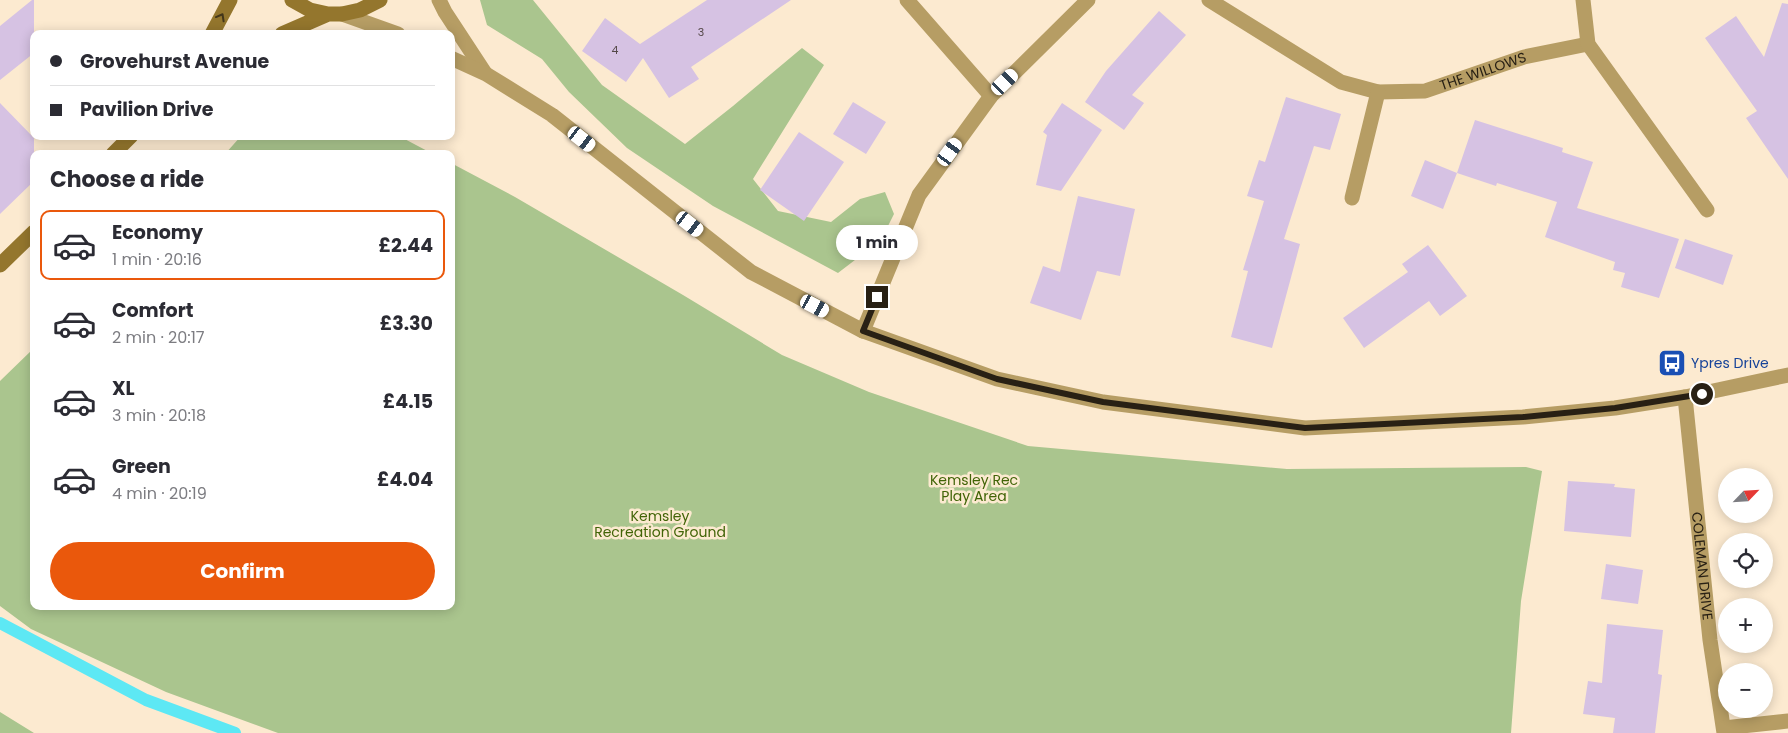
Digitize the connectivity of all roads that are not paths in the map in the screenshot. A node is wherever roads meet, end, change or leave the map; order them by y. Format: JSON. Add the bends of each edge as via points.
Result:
{"nodes":[{"id":1,"x":230,"y":0,"type":"edge"},
{"id":2,"x":292,"y":0,"type":"edge"},
{"id":3,"x":380,"y":0,"type":"edge"},
{"id":4,"x":439,"y":0,"type":"edge"},
{"id":5,"x":907,"y":0,"type":"edge"},
{"id":6,"x":1088,"y":0,"type":"edge"},
{"id":7,"x":1209,"y":0,"type":"edge"},
{"id":8,"x":1583,"y":0,"type":"edge"},
{"id":9,"x":335,"y":14,"type":"junction"},
{"id":10,"x":214,"y":30,"type":"edge"},
{"id":11,"x":293,"y":30,"type":"edge"},
{"id":12,"x":385,"y":30,"type":"edge"},
{"id":13,"x":1588,"y":44,"type":"junction"},
{"id":14,"x":455,"y":60,"type":"edge"},
{"id":15,"x":486,"y":74,"type":"junction"},
{"id":16,"x":1378,"y":92,"type":"junction"},
{"id":17,"x":991,"y":96,"type":"junction"},
{"id":18,"x":127,"y":140,"type":"edge"},
{"id":19,"x":117,"y":150,"type":"edge"},
{"id":20,"x":1352,"y":198,"type":"dead end"},
{"id":21,"x":1707,"y":210,"type":"dead end"},
{"id":22,"x":30,"y":236,"type":"edge"},
{"id":23,"x":0,"y":265,"type":"edge"},
{"id":24,"x":863,"y":331,"type":"junction"},
{"id":25,"x":1788,"y":375,"type":"edge"},
{"id":26,"x":1685,"y":398,"type":"junction"},
{"id":27,"x":1788,"y":722,"type":"edge"},
{"id":28,"x":1724,"y":730,"type":"edge"}],
"edges":[{"from":10,"to":1,"type":"street","one_way":true},
{"from":2,"to":9,"type":"street","via":[[310,10]]},
{"from":3,"to":9,"type":"street","via":[[360,10]]},
{"from":4,"to":15,"type":"street"},
{"from":5,"to":17,"type":"street"},
{"from":6,"to":17,"type":"street"},
{"from":7,"to":16,"type":"street","name":"THE WILLOWS","via":[[1341,82]]},
{"from":8,"to":13,"type":"street"},
{"from":9,"to":11,"type":"street"},
{"from":9,"to":12,"type":"street"},
{"from":13,"to":16,"type":"street","name":"THE WILLOWS","via":[[1524,57],[1425,91]]},
{"from":13,"to":21,"type":"street"},
{"from":14,"to":15,"type":"street"},
{"from":15,"to":24,"type":"street","via":[[552,115],[751,272]]},
{"from":16,"to":20,"type":"street"},
{"from":17,"to":24,"type":"street","via":[[919,194]]},
{"from":18,"to":19,"type":"street"},
{"from":22,"to":23,"type":"street"},
{"from":24,"to":26,"type":"street","via":[[997,379],[1103,402],[1305,428],[1523,417]]},
{"from":25,"to":26,"type":"street"},
{"from":26,"to":28,"type":"street","name":"COLEMAN DRIVE","via":[[1710,640]]},
{"from":27,"to":28,"type":"street"}]}
